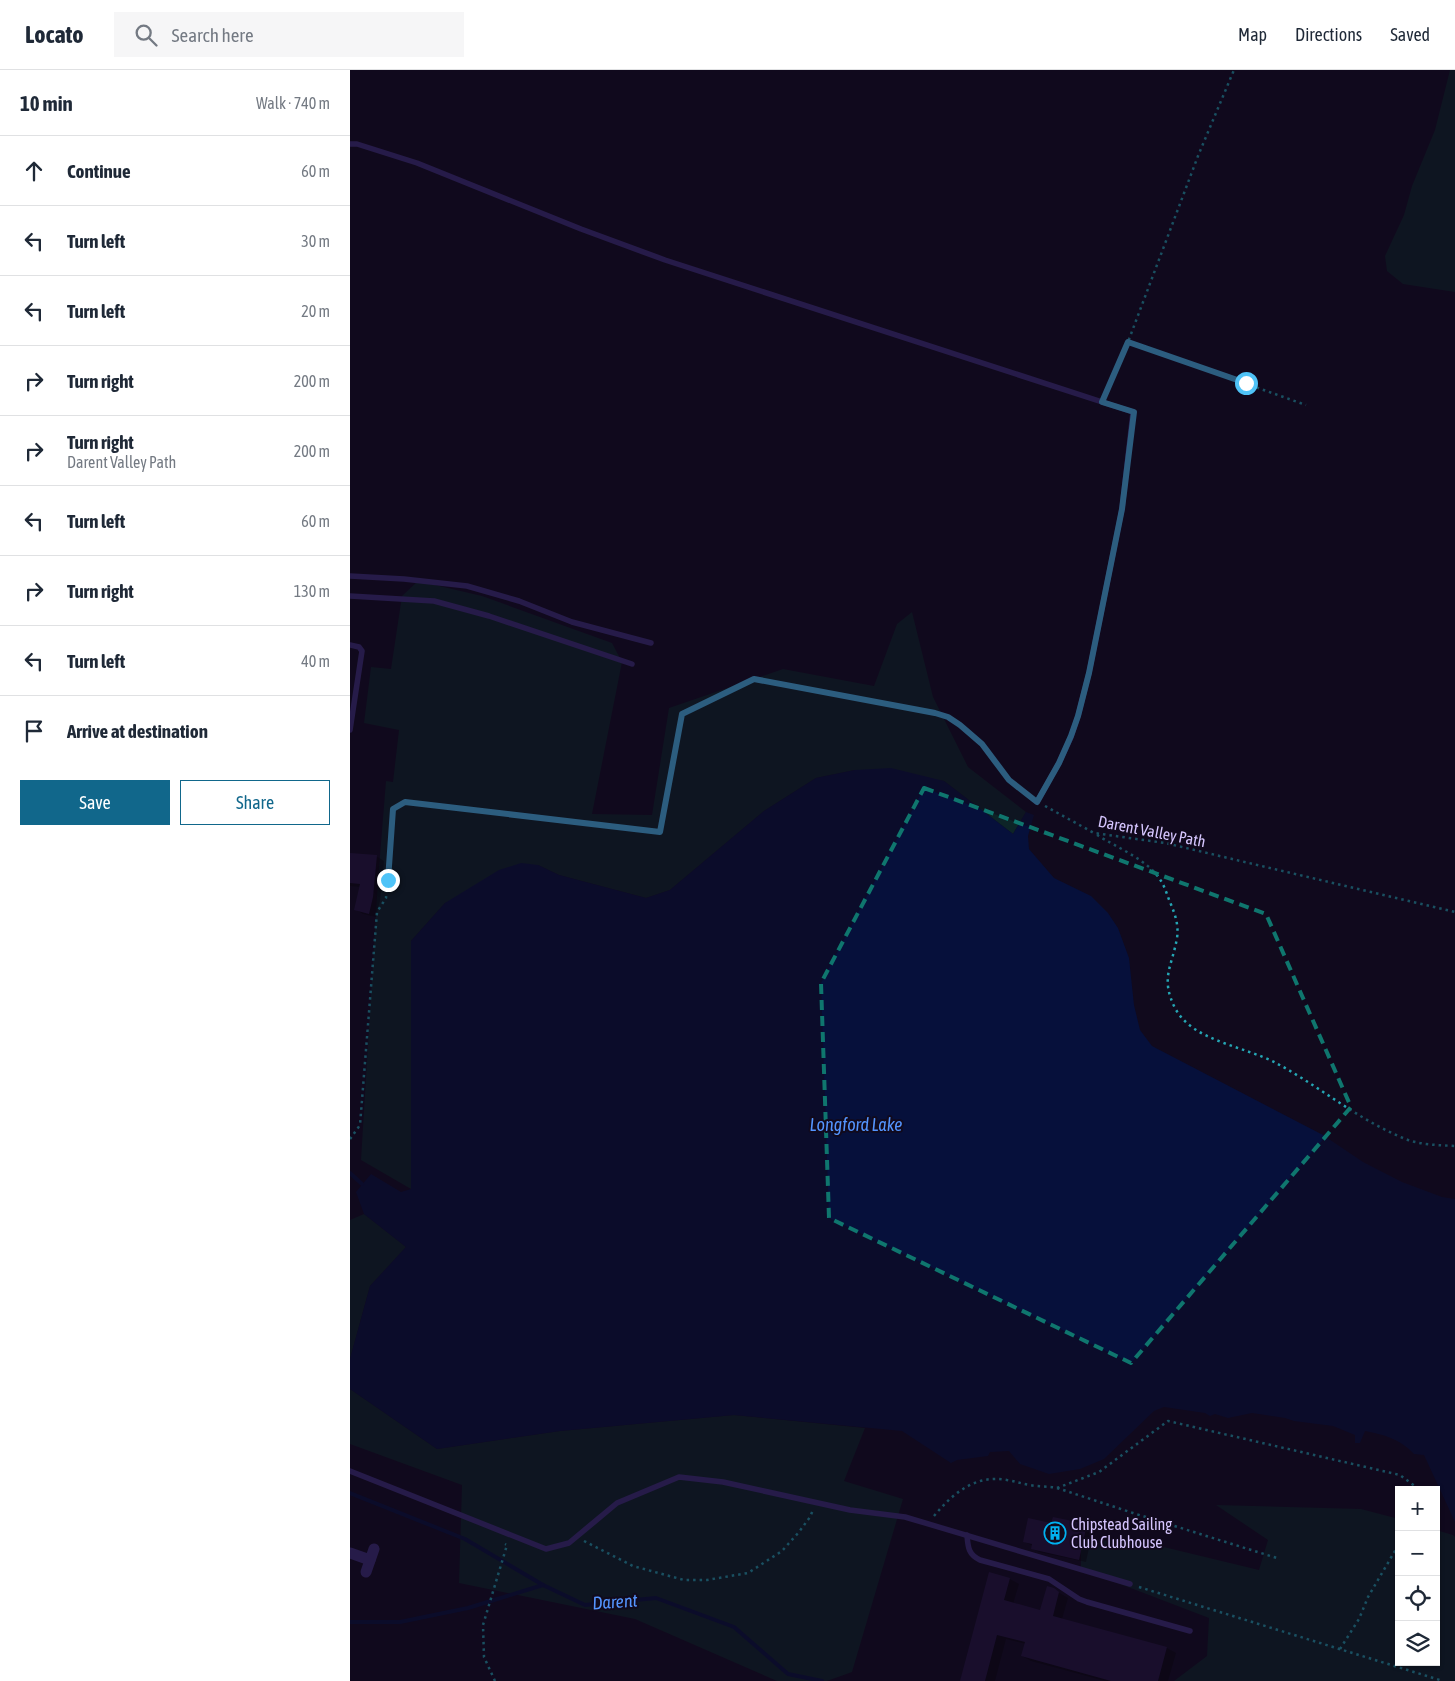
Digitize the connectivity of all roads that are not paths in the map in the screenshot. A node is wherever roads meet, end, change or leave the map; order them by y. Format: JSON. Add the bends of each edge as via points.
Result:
{"nodes":[{"id":1,"x":350,"y":144,"type":"edge"},
{"id":2,"x":350,"y":576,"type":"edge"},
{"id":3,"x":350,"y":596,"type":"edge"},
{"id":4,"x":651,"y":643,"type":"dead end"},
{"id":5,"x":350,"y":645,"type":"edge"},
{"id":6,"x":632,"y":664,"type":"dead end"},
{"id":7,"x":350,"y":730,"type":"edge"},
{"id":8,"x":1037,"y":802,"type":"road end"},
{"id":9,"x":350,"y":1471,"type":"edge"},
{"id":10,"x":967,"y":1535,"type":"junction"},
{"id":11,"x":350,"y":1553,"type":"edge"},
{"id":12,"x":366,"y":1572,"type":"dead end"},
{"id":13,"x":1130,"y":1584,"type":"road end"},
{"id":14,"x":1190,"y":1631,"type":"dead end"}],
"edges":[{"from":1,"to":8,"type":"lane","via":[[417,163],[665,260],[1134,412],[1122,509],[1089,673],[1078,716],[1059,763]]},
{"from":2,"to":4,"type":"lane","via":[[467,586],[519,601],[572,622]]},
{"from":3,"to":6,"type":"lane","via":[[434,601]]},
{"from":5,"to":7,"type":"lane","via":[[362,651]]},
{"from":9,"to":10,"type":"lane","via":[[546,1549],[569,1542],[617,1503],[679,1477],[722,1482],[850,1510],[905,1517]]},
{"from":10,"to":13,"type":"lane"},
{"from":10,"to":14,"type":"lane","via":[[969,1551],[980,1560],[1049,1579],[1087,1602]]},
{"from":11,"to":12,"type":"street","via":[[372,1555]]}]}
